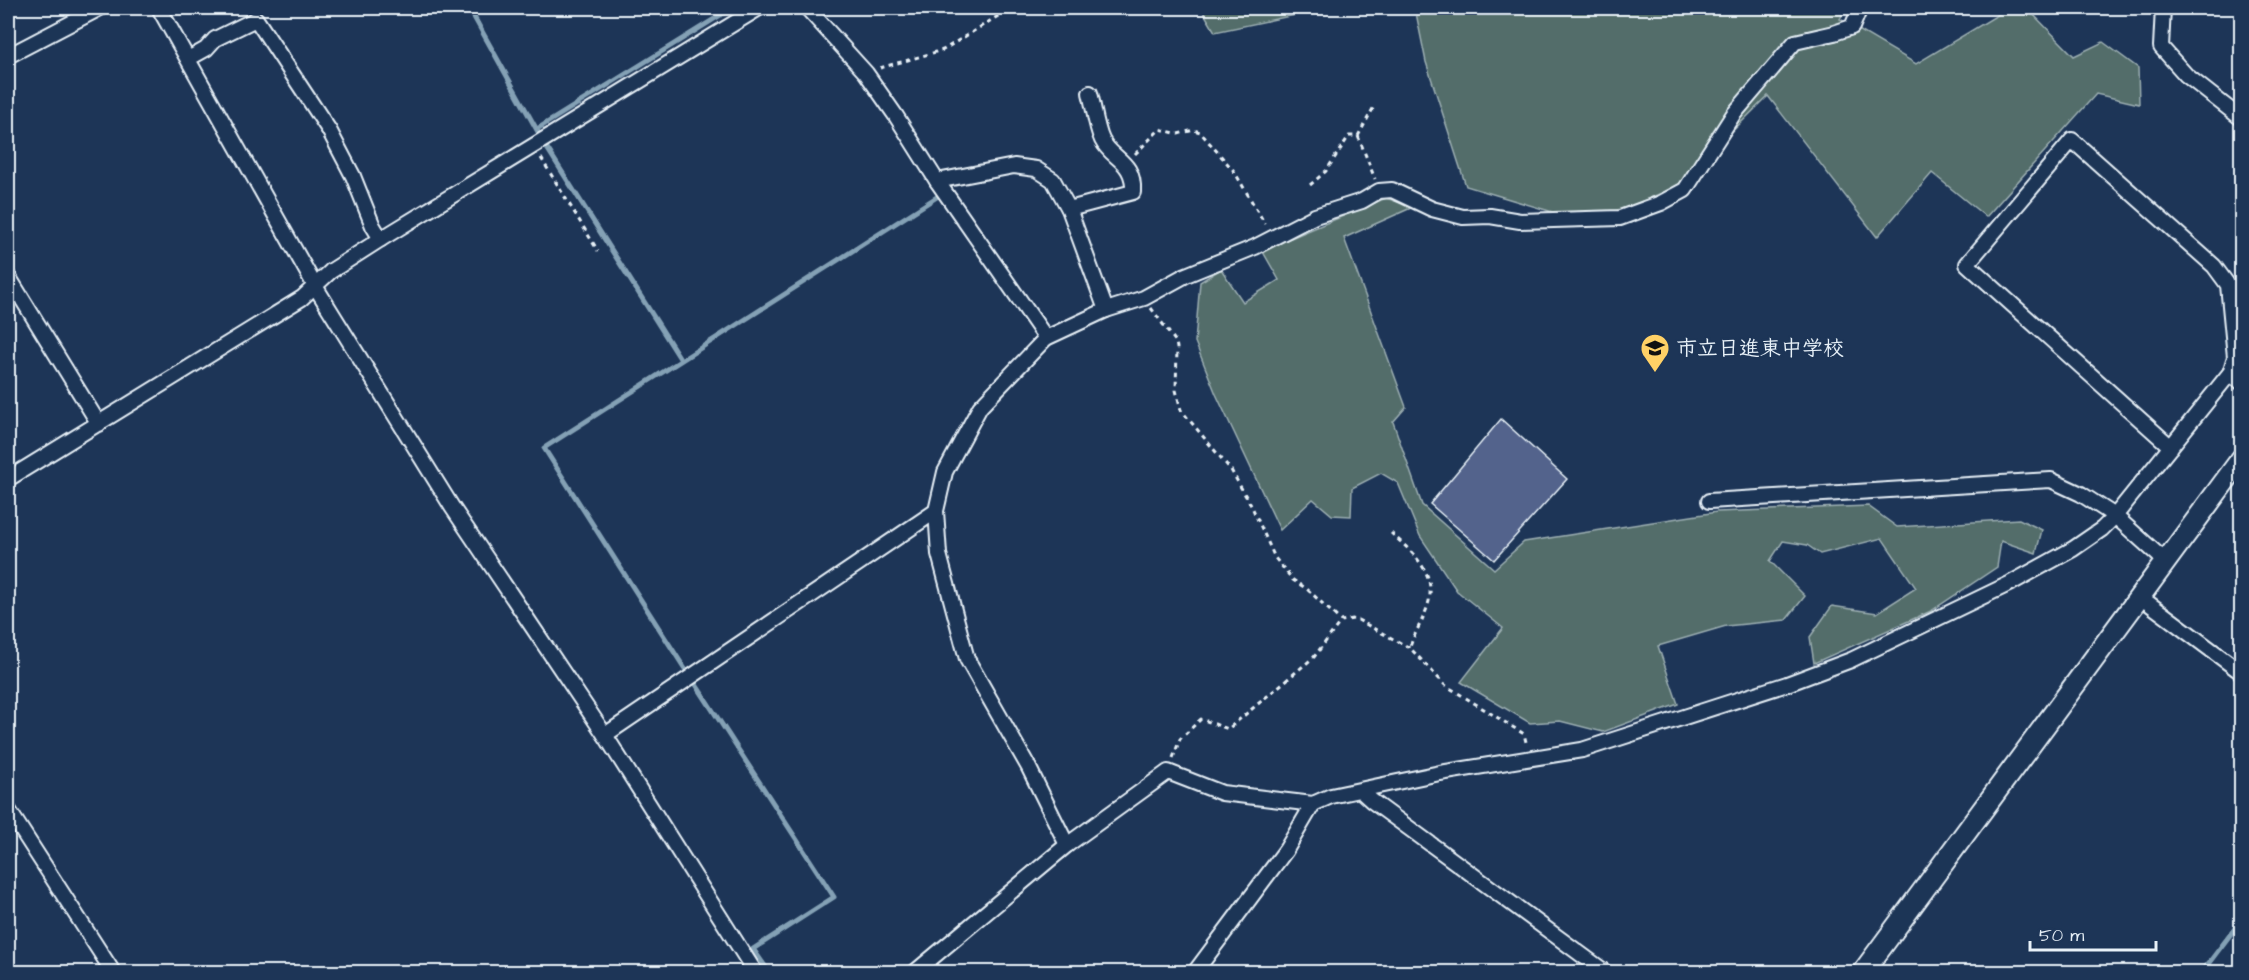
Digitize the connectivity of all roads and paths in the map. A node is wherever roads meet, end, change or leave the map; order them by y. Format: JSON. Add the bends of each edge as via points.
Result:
{"nodes":[{"id":1,"x":100,"y":8,"type":"edge"},
{"id":2,"x":159,"y":8,"type":"edge"},
{"id":3,"x":759,"y":8,"type":"edge"},
{"id":4,"x":807,"y":8,"type":"edge"},
{"id":5,"x":1011,"y":8,"type":"edge"},
{"id":6,"x":1860,"y":8,"type":"edge"},
{"id":7,"x":2164,"y":9,"type":"edge"},
{"id":8,"x":8,"y":56,"type":"edge"},
{"id":9,"x":188,"y":59,"type":"junction"},
{"id":10,"x":868,"y":76,"type":"junction"},
{"id":11,"x":1090,"y":93,"type":"dead end"},
{"id":12,"x":1376,"y":105,"type":"dead end"},
{"id":13,"x":2241,"y":119,"type":"edge"},
{"id":14,"x":1358,"y":136,"type":"junction"},
{"id":15,"x":533,"y":146,"type":"junction"},
{"id":16,"x":1124,"y":163,"type":"junction"},
{"id":17,"x":937,"y":181,"type":"junction"},
{"id":18,"x":1310,"y":185,"type":"dead end"},
{"id":19,"x":1379,"y":191,"type":"junction"},
{"id":20,"x":1069,"y":209,"type":"junction"},
{"id":21,"x":1273,"y":238,"type":"junction"},
{"id":22,"x":381,"y":239,"type":"junction"},
{"id":23,"x":598,"y":251,"type":"dead end"},
{"id":24,"x":8,"y":276,"type":"edge"},
{"id":25,"x":315,"y":286,"type":"junction"},
{"id":26,"x":1144,"y":298,"type":"junction"},
{"id":27,"x":1106,"y":310,"type":"junction"},
{"id":28,"x":1046,"y":338,"type":"junction"},
{"id":29,"x":2230,"y":373,"type":"junction"},
{"id":30,"x":2241,"y":383,"type":"edge"},
{"id":31,"x":99,"y":424,"type":"junction"},
{"id":32,"x":2171,"y":447,"type":"junction"},
{"id":33,"x":2241,"y":458,"type":"edge"},
{"id":34,"x":8,"y":479,"type":"edge"},
{"id":35,"x":1709,"y":501,"type":"dead end"},
{"id":36,"x":936,"y":511,"type":"junction"},
{"id":37,"x":2115,"y":516,"type":"junction"},
{"id":38,"x":1391,"y":533,"type":"dead end"},
{"id":39,"x":2165,"y":561,"type":"junction"},
{"id":40,"x":2139,"y":596,"type":"junction"},
{"id":41,"x":1341,"y":621,"type":"junction"},
{"id":42,"x":1410,"y":648,"type":"junction"},
{"id":43,"x":2241,"y":673,"type":"edge"},
{"id":44,"x":605,"y":735,"type":"junction"},
{"id":45,"x":1528,"y":760,"type":"junction"},
{"id":46,"x":1168,"y":772,"type":"junction"},
{"id":47,"x":1361,"y":791,"type":"junction"},
{"id":48,"x":1313,"y":804,"type":"junction"},
{"id":49,"x":8,"y":809,"type":"edge"},
{"id":50,"x":1066,"y":845,"type":"junction"},
{"id":51,"x":113,"y":972,"type":"edge"},
{"id":52,"x":755,"y":972,"type":"edge"},
{"id":53,"x":915,"y":972,"type":"edge"},
{"id":54,"x":1195,"y":972,"type":"edge"},
{"id":55,"x":1605,"y":972,"type":"edge"},
{"id":56,"x":1863,"y":972,"type":"edge"}],
"edges":[{"from":1,"to":8,"type":"street"},
{"from":2,"to":9,"type":"street"},
{"from":3,"to":15,"type":"street"},
{"from":4,"to":10,"type":"street"},
{"from":5,"to":10,"type":"path","via":[[943,50],[884,65]]},
{"from":6,"to":19,"type":"street","via":[[1852,27],[1795,42],[1733,115],[1685,190],[1661,203],[1620,218],[1520,221],[1463,217],[1432,209],[1392,190]]},
{"from":7,"to":13,"type":"street","via":[[2162,47],[2186,75]]},
{"from":9,"to":22,"type":"street","via":[[215,39],[256,19],[329,130]]},
{"from":9,"to":25,"type":"street"},
{"from":10,"to":17,"type":"street"},
{"from":11,"to":16,"type":"street","via":[[1102,141]]},
{"from":12,"to":14,"type":"path"},
{"from":14,"to":18,"type":"path","via":[[1348,136],[1326,171]]},
{"from":14,"to":19,"type":"path"},
{"from":15,"to":22,"type":"street"},
{"from":15,"to":23,"type":"path"},
{"from":16,"to":20,"type":"street","via":[[1134,181],[1133,192]]},
{"from":16,"to":21,"type":"path","via":[[1160,129],[1178,134],[1200,132],[1234,171]]},
{"from":17,"to":20,"type":"street","via":[[1014,166],[1036,170],[1053,180]]},
{"from":17,"to":28,"type":"street"},
{"from":19,"to":21,"type":"street","via":[[1362,201],[1315,216]]},
{"from":20,"to":27,"type":"street"},
{"from":21,"to":26,"type":"street","via":[[1186,275]]},
{"from":22,"to":25,"type":"street"},
{"from":24,"to":31,"type":"street"},
{"from":25,"to":31,"type":"street","via":[[302,298]]},
{"from":25,"to":44,"type":"street","via":[[452,507]]},
{"from":26,"to":27,"type":"street"},
{"from":26,"to":41,"type":"path","via":[[1178,348],[1176,390],[1181,410],[1231,470],[1275,558],[1293,580]]},
{"from":27,"to":28,"type":"street"},
{"from":28,"to":36,"type":"street","via":[[981,407],[945,472]]},
{"from":29,"to":30,"type":"street"},
{"from":29,"to":32,"type":"street"},
{"from":29,"to":32,"type":"street","via":[[2235,357],[2228,285],[2214,266],[2072,140],[1967,264]]},
{"from":31,"to":34,"type":"street"},
{"from":32,"to":37,"type":"street"},
{"from":33,"to":39,"type":"street"},
{"from":35,"to":37,"type":"street","via":[[2051,480]]},
{"from":36,"to":44,"type":"street"},
{"from":36,"to":50,"type":"street","via":[[939,554],[967,659],[1028,766]]},
{"from":37,"to":39,"type":"street"},
{"from":37,"to":45,"type":"street","via":[[2073,549],[1851,660],[1614,741]]},
{"from":38,"to":42,"type":"path","via":[[1413,552],[1429,574],[1428,606]]},
{"from":39,"to":40,"type":"street"},
{"from":40,"to":43,"type":"street"},
{"from":40,"to":56,"type":"street"},
{"from":41,"to":42,"type":"path","via":[[1358,620]]},
{"from":41,"to":46,"type":"path","via":[[1314,657],[1227,729],[1201,719],[1180,739]]},
{"from":42,"to":45,"type":"path","via":[[1445,685],[1524,734]]},
{"from":44,"to":52,"type":"street"},
{"from":45,"to":47,"type":"street","via":[[1440,773]]},
{"from":46,"to":48,"type":"street","via":[[1222,793]]},
{"from":46,"to":50,"type":"street"},
{"from":47,"to":48,"type":"street","via":[[1331,796]]},
{"from":47,"to":55,"type":"street"},
{"from":48,"to":54,"type":"street","via":[[1286,850]]},
{"from":49,"to":51,"type":"street"},
{"from":50,"to":53,"type":"street"}]}
